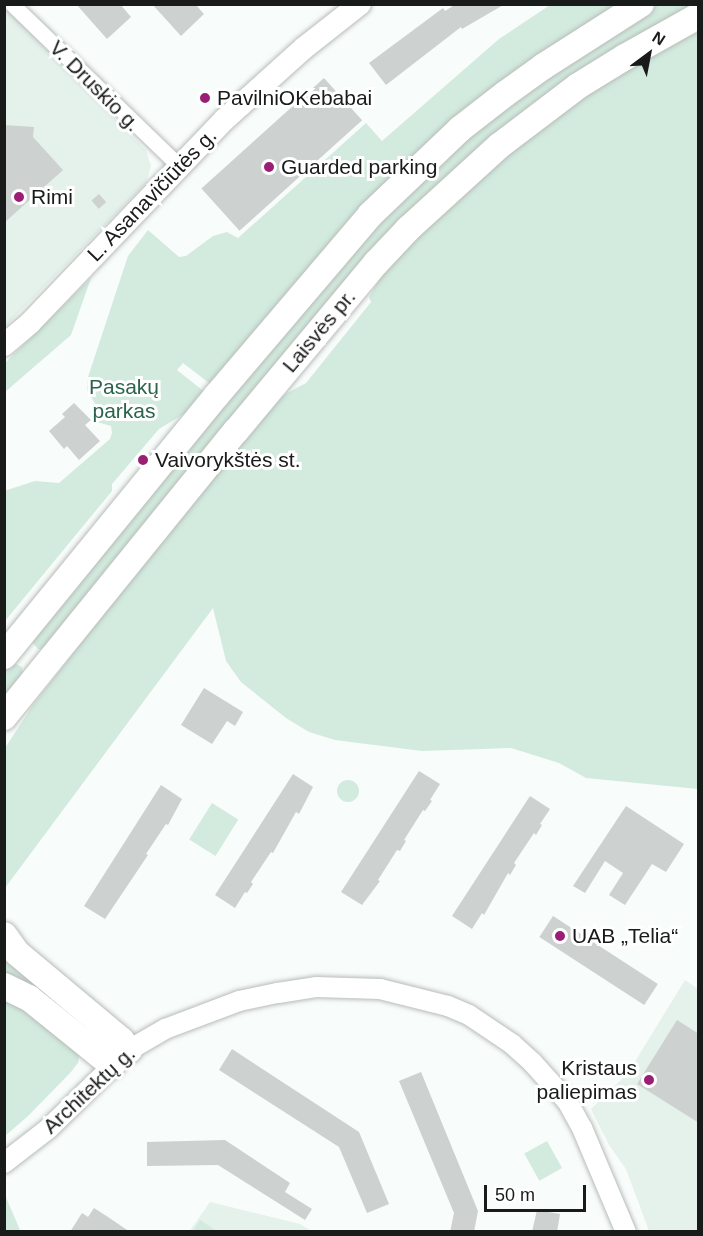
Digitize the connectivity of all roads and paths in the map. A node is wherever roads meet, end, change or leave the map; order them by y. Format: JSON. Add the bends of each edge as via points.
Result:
{"nodes":[{"id":1,"x":12,"y":4,"type":"edge"},
{"id":2,"x":360,"y":4,"type":"edge"},
{"id":3,"x":641,"y":4,"type":"edge"},
{"id":4,"x":699,"y":16,"type":"edge"},
{"id":5,"x":179,"y":166,"type":"junction"},
{"id":6,"x":4,"y":345,"type":"edge"},
{"id":7,"x":56,"y":653,"type":"junction"},
{"id":8,"x":4,"y":656,"type":"edge"},
{"id":9,"x":4,"y":717,"type":"edge"},
{"id":10,"x":4,"y":738,"type":"edge"},
{"id":11,"x":4,"y":936,"type":"edge"},
{"id":12,"x":4,"y":986,"type":"edge"},
{"id":13,"x":120,"y":1058,"type":"junction"},
{"id":14,"x":4,"y":1163,"type":"edge"},
{"id":15,"x":626,"y":1232,"type":"edge"}],
"edges":[{"from":1,"to":5,"type":"street","name":"V. Druskio g."},
{"from":2,"to":5,"type":"main road","name":"L. Asanavičiūtės g.","via":[[258,88]]},
{"from":3,"to":8,"type":"main road","name":"Laisvės pr.","via":[[544,66],[460,129],[370,215]]},
{"from":4,"to":7,"type":"main road","name":"Laisvės pr.","via":[[625,57],[554,104],[499,146],[408,229],[236,431]]},
{"from":5,"to":6,"type":"main road","name":"L. Asanavičiūtės g.","via":[[30,323]]},
{"from":7,"to":9,"type":"main road","name":"Laisvės pr."},
{"from":7,"to":10,"type":"main road"},
{"from":11,"to":13,"type":"main road","via":[[17,953],[121,1040]]},
{"from":12,"to":13,"type":"main road"},
{"from":13,"to":14,"type":"street","name":"Architektų g.","via":[[48,1129]]},
{"from":13,"to":15,"type":"street","name":"Architektų g.","via":[[165,1029],[239,1000],[316,987],[380,989],[448,1006],[512,1044],[567,1101],[597,1157]]}]}
